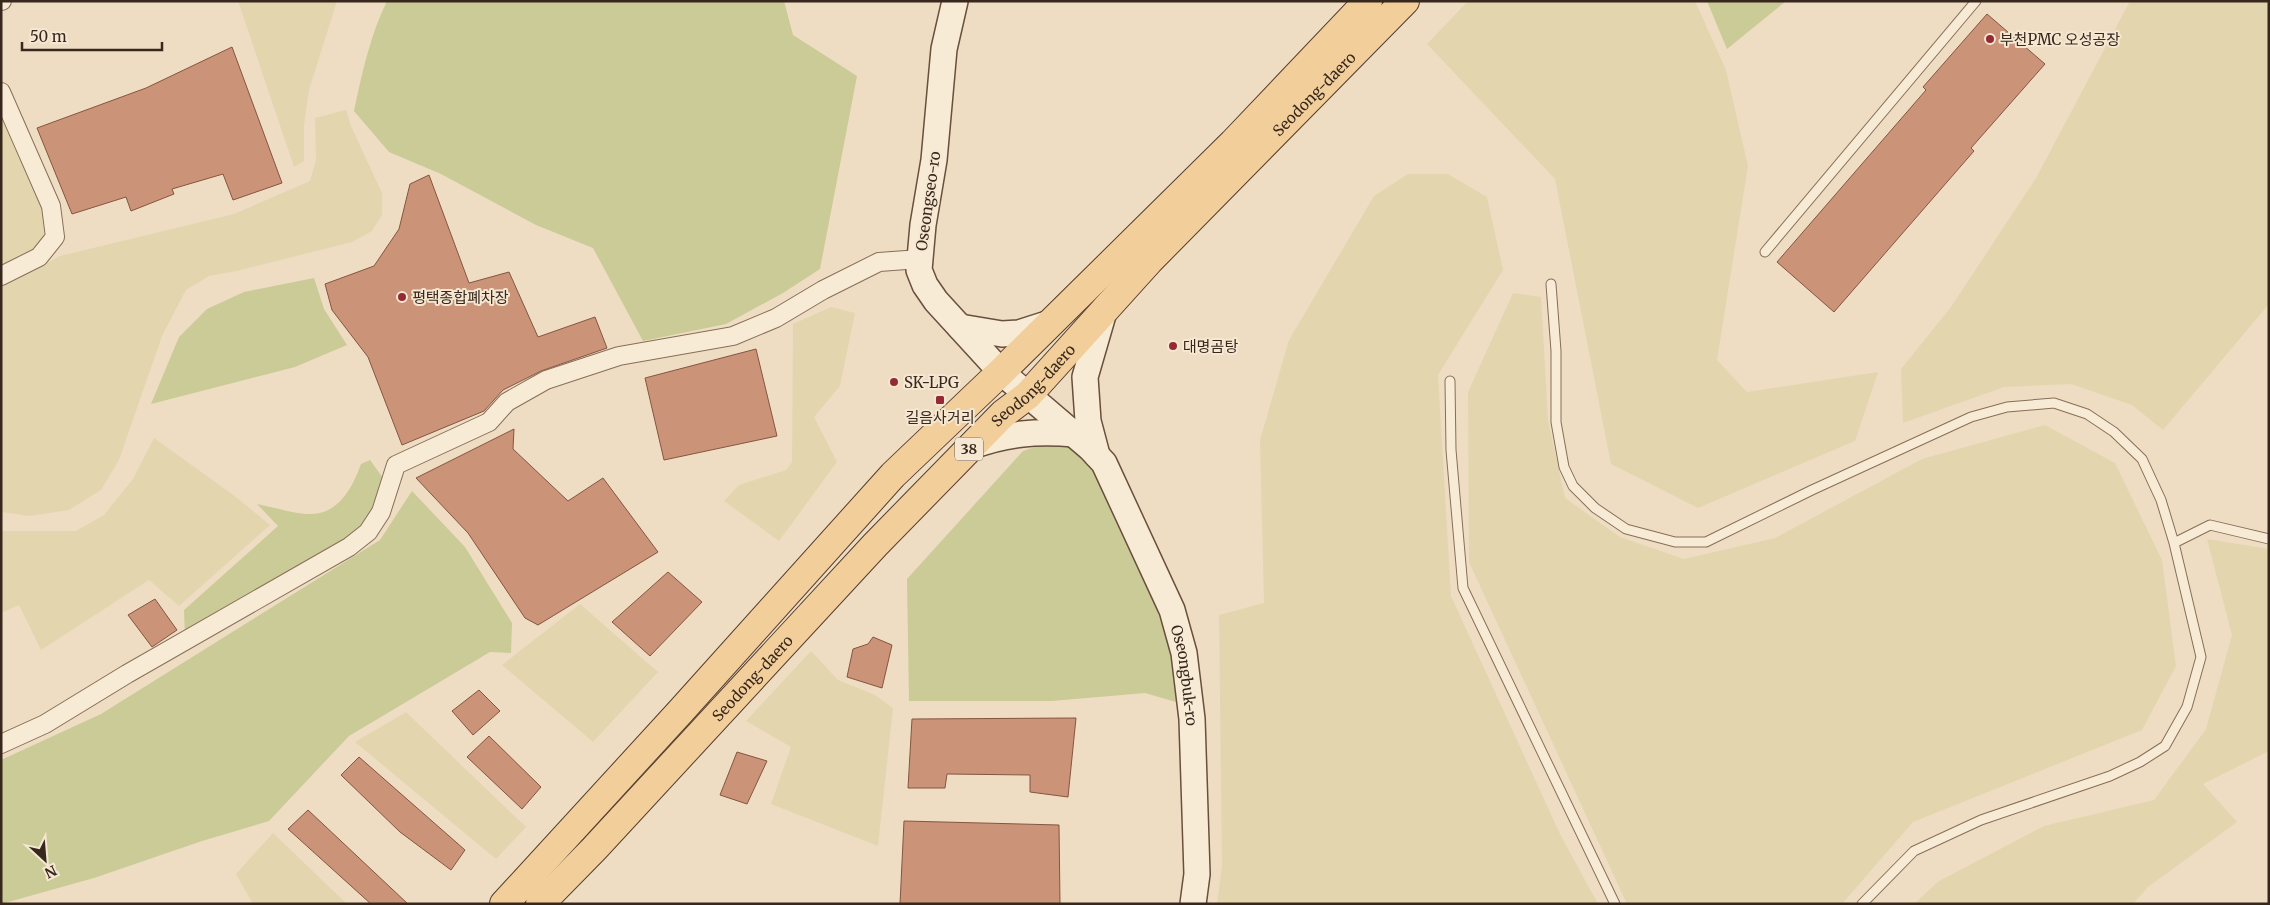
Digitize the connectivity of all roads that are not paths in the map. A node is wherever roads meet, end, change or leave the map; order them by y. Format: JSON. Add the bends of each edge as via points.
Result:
{"nodes":[{"id":1,"x":955,"y":1,"type":"edge"},
{"id":2,"x":1368,"y":1,"type":"edge"},
{"id":3,"x":1405,"y":1,"type":"edge"},
{"id":4,"x":1976,"y":1,"type":"edge"},
{"id":5,"x":1,"y":92,"type":"edge"},
{"id":6,"x":1765,"y":252,"type":"dead end"},
{"id":7,"x":920,"y":259,"type":"junction"},
{"id":8,"x":1,"y":276,"type":"edge"},
{"id":9,"x":1551,"y":284,"type":"dead end"},
{"id":10,"x":1105,"y":308,"type":"junction"},
{"id":11,"x":1050,"y":323,"type":"junction"},
{"id":12,"x":960,"y":327,"type":"junction"},
{"id":13,"x":1002,"y":372,"type":"junction"},
{"id":14,"x":1450,"y":382,"type":"dead end"},
{"id":15,"x":1028,"y":394,"type":"junction"},
{"id":16,"x":1074,"y":434,"type":"junction"},
{"id":17,"x":972,"y":446,"type":"junction"},
{"id":18,"x":1100,"y":459,"type":"junction"},
{"id":19,"x":2269,"y":540,"type":"edge"},
{"id":20,"x":2174,"y":543,"type":"junction"},
{"id":21,"x":1,"y":744,"type":"edge"},
{"id":22,"x":504,"y":904,"type":"edge"},
{"id":23,"x":540,"y":904,"type":"edge"},
{"id":24,"x":1193,"y":904,"type":"edge"},
{"id":25,"x":1615,"y":904,"type":"edge"},
{"id":26,"x":1862,"y":904,"type":"edge"}],
"edges":[{"from":1,"to":7,"type":"street","name":"Oseongseo-ro","via":[[944,49],[934,160],[922,225]]},
{"from":2,"to":11,"type":"main road","name":"Seodong-daero","number":"38","via":[[1233,143]]},
{"from":3,"to":10,"type":"main road","name":"Seodong-daero","number":"38","via":[[1148,260]]},
{"from":4,"to":6,"type":"lane"},
{"from":5,"to":8,"type":"street","via":[[51,206],[56,237],[40,257]]},
{"from":7,"to":12,"type":"street","name":"Oseongseo-ro","via":[[919,270],[924,285]]},
{"from":7,"to":21,"type":"street","via":[[879,262],[776,318],[733,336],[619,356],[546,380],[507,402],[489,422],[396,465],[381,512],[368,532],[349,547],[45,724]]},
{"from":9,"to":20,"type":"lane","via":[[1556,351],[1556,422],[1564,467],[1573,486],[1595,508],[1626,529],[1675,542],[1706,542],[1971,417],[2007,407],[2054,403],[2087,414],[2114,432],[2142,459],[2161,500]]},
{"from":10,"to":15,"type":"main road","name":"Seodong-daero","number":"38"},
{"from":10,"to":18,"type":"street","via":[[1086,377],[1088,421]]},
{"from":11,"to":12,"type":"street","via":[[1010,334]]},
{"from":11,"to":13,"type":"main road","name":"Seodong-daero","number":"38"},
{"from":12,"to":13,"type":"street","name":"Oseongseo-ro"},
{"from":13,"to":15,"type":"street","name":"Oseongseo-ro"},
{"from":13,"to":22,"type":"main road","name":"Seodong-daero","number":"38","via":[[893,475]]},
{"from":14,"to":25,"type":"lane","via":[[1451,450],[1463,588]]},
{"from":15,"to":16,"type":"street","name":"Oseongseo-ro"},
{"from":15,"to":17,"type":"main road","name":"Seodong-daero","number":"38"},
{"from":16,"to":17,"type":"street","via":[[1041,431],[1011,434]]},
{"from":16,"to":18,"type":"street","name":"Oseongseo-ro"},
{"from":17,"to":23,"type":"main road","name":"Seodong-daero","number":"38","via":[[875,545]]},
{"from":18,"to":24,"type":"street","name":"Oseongbuk-ro","via":[[1172,610],[1184,653],[1192,729],[1197,874]]},
{"from":19,"to":20,"type":"lane","via":[[2210,526]]},
{"from":20,"to":26,"type":"lane","via":[[2200,657],[2187,707],[2164,746],[2110,776],[1981,820],[1914,851]]}]}
